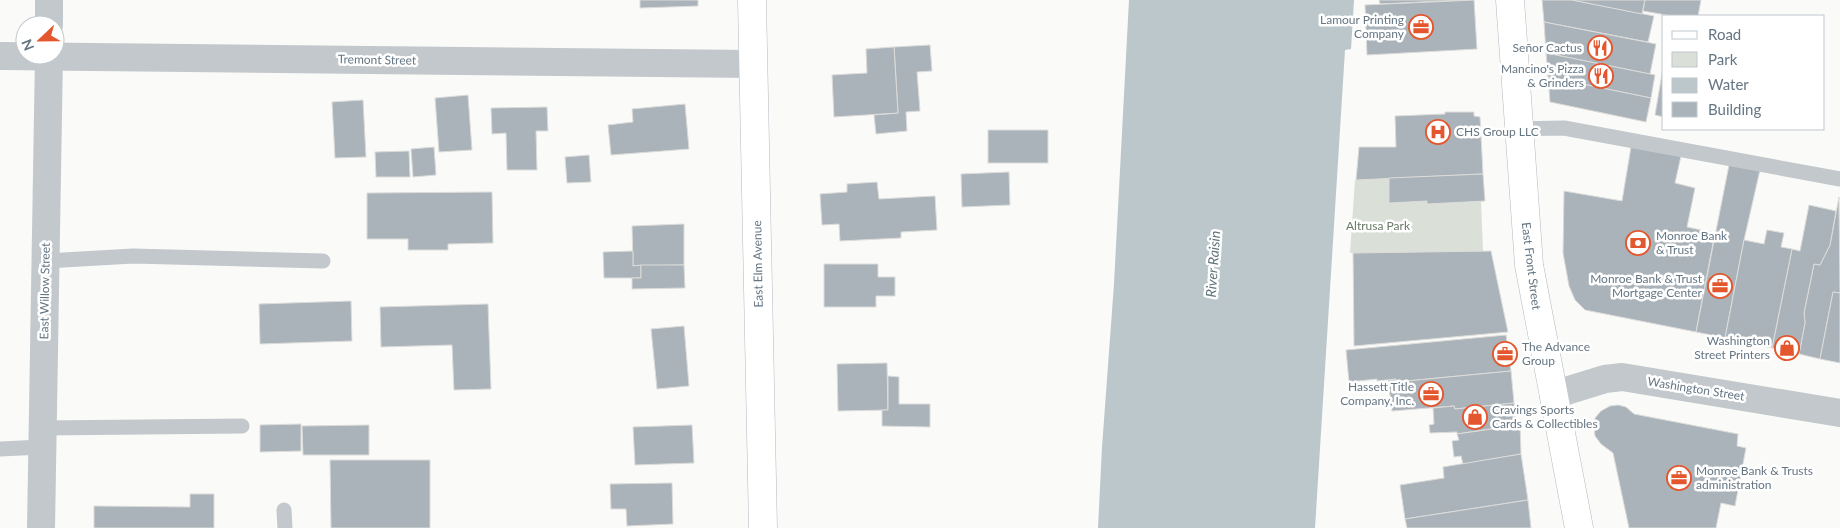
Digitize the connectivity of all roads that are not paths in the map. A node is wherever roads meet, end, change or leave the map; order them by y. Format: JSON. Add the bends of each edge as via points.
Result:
{"nodes":[{"id":1,"x":49,"y":0,"type":"edge"},
{"id":2,"x":752,"y":0,"type":"edge"},
{"id":3,"x":1510,"y":0,"type":"edge"},
{"id":4,"x":49,"y":15,"type":"edge"},
{"id":5,"x":0,"y":56,"type":"edge"},
{"id":6,"x":15,"y":56,"type":"edge"},
{"id":7,"x":65,"y":56,"type":"edge"},
{"id":8,"x":753,"y":64,"type":"junction"},
{"id":9,"x":49,"y":65,"type":"edge"},
{"id":10,"x":1518,"y":129,"type":"junction"},
{"id":11,"x":1840,"y":179,"type":"edge"},
{"id":12,"x":46,"y":261,"type":"junction"},
{"id":13,"x":324,"y":261,"type":"dead end"},
{"id":14,"x":1553,"y":395,"type":"junction"},
{"id":15,"x":1840,"y":413,"type":"edge"},
{"id":16,"x":242,"y":426,"type":"dead end"},
{"id":17,"x":43,"y":437,"type":"junction"},
{"id":18,"x":0,"y":449,"type":"edge"},
{"id":19,"x":284,"y":510,"type":"dead end"},
{"id":20,"x":41,"y":528,"type":"edge"},
{"id":21,"x":285,"y":528,"type":"edge"},
{"id":22,"x":763,"y":528,"type":"edge"},
{"id":23,"x":1579,"y":528,"type":"edge"}],
"edges":[{"from":1,"to":4,"type":"street"},
{"from":2,"to":8,"type":"street","name":"East Elm Avenue"},
{"from":3,"to":10,"type":"street","name":"East Front Street"},
{"from":5,"to":6,"type":"street","name":"Tremont Street"},
{"from":7,"to":8,"type":"street","name":"Tremont Street"},
{"from":8,"to":22,"type":"street","name":"East Elm Avenue"},
{"from":9,"to":12,"type":"street","name":"East Willow Street"},
{"from":10,"to":11,"type":"lane","via":[[1564,128]]},
{"from":10,"to":14,"type":"street","name":"East Front Street","via":[[1529,265]]},
{"from":12,"to":13,"type":"lane","via":[[133,256]]},
{"from":12,"to":17,"type":"street","name":"East Willow Street"},
{"from":14,"to":15,"type":"street","name":"Washington Street","via":[[1622,377]]},
{"from":14,"to":23,"type":"street","name":"East Front Street"},
{"from":16,"to":17,"type":"lane"},
{"from":17,"to":18,"type":"lane"},
{"from":17,"to":20,"type":"street","name":"East Willow Street"},
{"from":19,"to":21,"type":"lane"}]}
